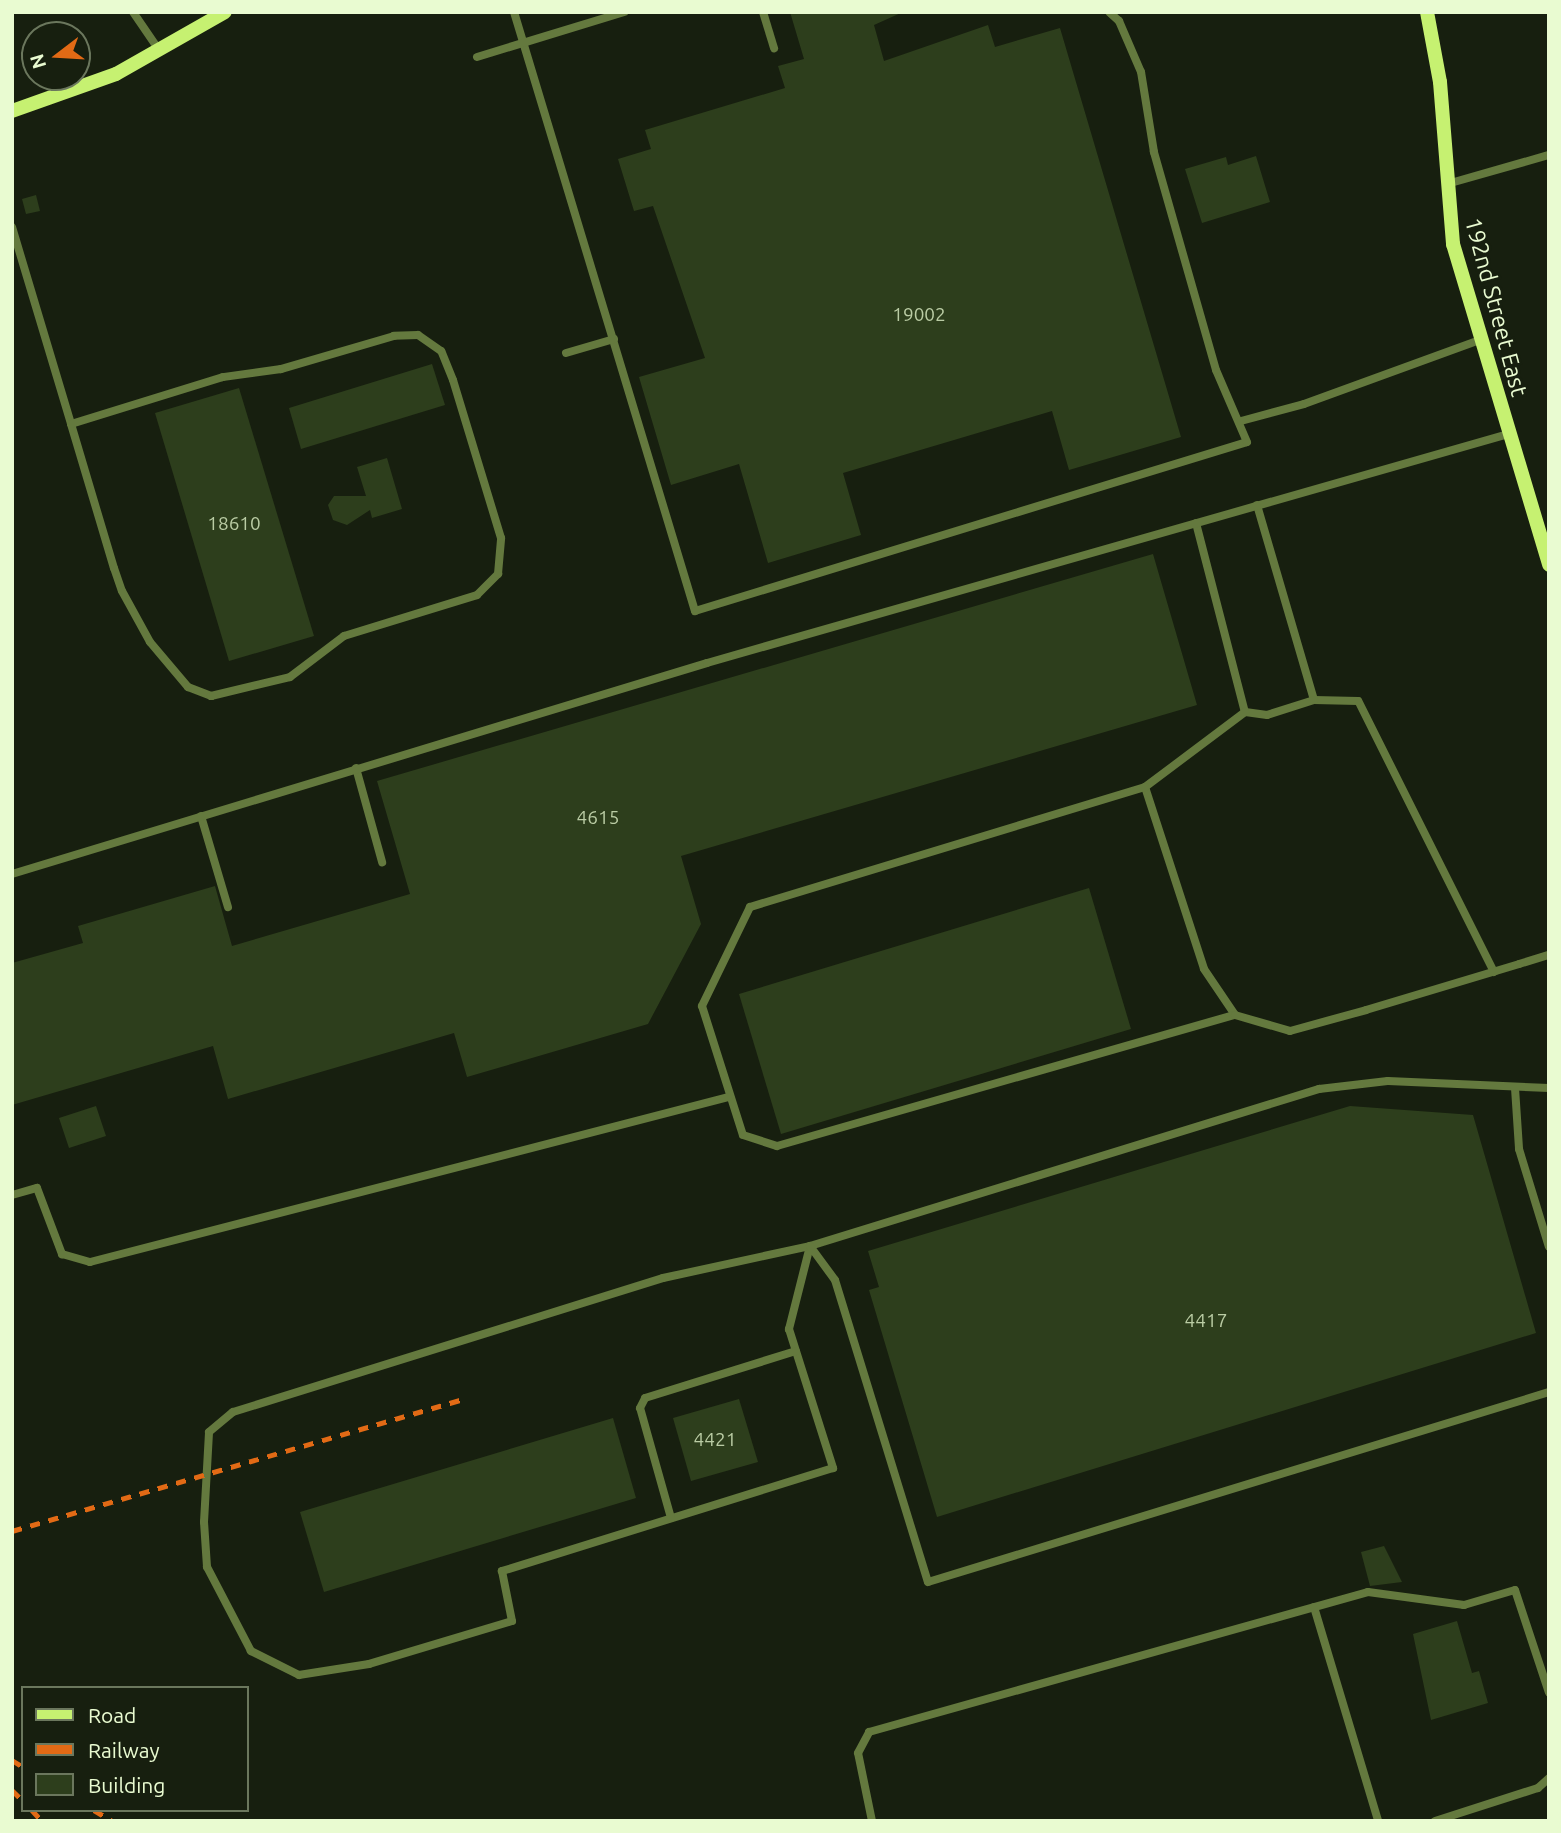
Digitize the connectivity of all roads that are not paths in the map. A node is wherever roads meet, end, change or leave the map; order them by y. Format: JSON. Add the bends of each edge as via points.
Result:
{"nodes":[{"id":1,"x":133,"y":12,"type":"edge"},
{"id":2,"x":225,"y":12,"type":"edge"},
{"id":3,"x":514,"y":12,"type":"edge"},
{"id":4,"x":624,"y":12,"type":"edge"},
{"id":5,"x":763,"y":12,"type":"edge"},
{"id":6,"x":1109,"y":12,"type":"edge"},
{"id":7,"x":1427,"y":12,"type":"edge"},
{"id":8,"x":524,"y":42,"type":"junction"},
{"id":9,"x":774,"y":48,"type":"dead end"},
{"id":10,"x":159,"y":50,"type":"junction"},
{"id":11,"x":477,"y":57,"type":"dead end"},
{"id":12,"x":12,"y":111,"type":"edge"},
{"id":13,"x":1549,"y":155,"type":"edge"},
{"id":14,"x":1445,"y":185,"type":"junction"},
{"id":15,"x":12,"y":227,"type":"edge"},
{"id":16,"x":614,"y":339,"type":"junction"},
{"id":17,"x":1480,"y":340,"type":"junction"},
{"id":18,"x":566,"y":353,"type":"dead end"},
{"id":19,"x":1241,"y":421,"type":"junction"},
{"id":20,"x":71,"y":424,"type":"junction"},
{"id":21,"x":1508,"y":433,"type":"junction"},
{"id":22,"x":1257,"y":505,"type":"junction"},
{"id":23,"x":1196,"y":523,"type":"junction"},
{"id":24,"x":1549,"y":565,"type":"edge"},
{"id":25,"x":1314,"y":700,"type":"junction"},
{"id":26,"x":1245,"y":712,"type":"junction"},
{"id":27,"x":356,"y":768,"type":"junction"},
{"id":28,"x":1145,"y":787,"type":"junction"},
{"id":29,"x":201,"y":816,"type":"junction"},
{"id":30,"x":382,"y":862,"type":"dead end"},
{"id":31,"x":12,"y":874,"type":"edge"},
{"id":32,"x":228,"y":907,"type":"dead end"},
{"id":33,"x":1549,"y":955,"type":"edge"},
{"id":34,"x":1494,"y":972,"type":"junction"},
{"id":35,"x":1235,"y":1015,"type":"junction"},
{"id":36,"x":1515,"y":1088,"type":"junction"},
{"id":37,"x":1549,"y":1088,"type":"edge"},
{"id":38,"x":729,"y":1097,"type":"junction"},
{"id":39,"x":12,"y":1195,"type":"edge"},
{"id":40,"x":810,"y":1246,"type":"junction"},
{"id":41,"x":1549,"y":1247,"type":"edge"},
{"id":42,"x":796,"y":1351,"type":"junction"},
{"id":43,"x":1549,"y":1392,"type":"edge"},
{"id":44,"x":671,"y":1518,"type":"junction"},
{"id":45,"x":1314,"y":1607,"type":"junction"},
{"id":46,"x":1549,"y":1693,"type":"edge"},
{"id":47,"x":1549,"y":1778,"type":"edge"},
{"id":48,"x":872,"y":1821,"type":"edge"},
{"id":49,"x":1378,"y":1821,"type":"edge"},
{"id":50,"x":1435,"y":1821,"type":"edge"}],
"edges":[{"from":1,"to":10,"type":"lane"},
{"from":2,"to":10,"type":"street"},
{"from":3,"to":8,"type":"lane"},
{"from":4,"to":8,"type":"lane"},
{"from":5,"to":9,"type":"lane"},
{"from":6,"to":19,"type":"lane","via":[[1119,21],[1141,72],[1154,152],[1216,370]]},
{"from":7,"to":14,"type":"street","name":"192nd Street East","via":[[1440,82]]},
{"from":8,"to":11,"type":"lane"},
{"from":8,"to":16,"type":"lane"},
{"from":10,"to":12,"type":"street","via":[[117,74]]},
{"from":13,"to":14,"type":"lane"},
{"from":14,"to":17,"type":"street","name":"192nd Street East","via":[[1453,244]]},
{"from":15,"to":20,"type":"lane"},
{"from":16,"to":18,"type":"lane"},
{"from":16,"to":19,"type":"lane","via":[[695,611],[1177,468],[1247,442]]},
{"from":17,"to":19,"type":"lane","via":[[1304,404]]},
{"from":17,"to":21,"type":"street","name":"192nd Street East"},
{"from":20,"to":20,"type":"lane","via":[[128,605],[164,659],[199,693],[222,695],[290,677],[344,636],[477,595],[498,574],[501,538],[453,380],[441,351],[418,335],[394,336],[281,369],[223,377]]},
{"from":21,"to":22,"type":"lane"},
{"from":21,"to":24,"type":"street","name":"192nd Street East"},
{"from":22,"to":23,"type":"lane"},
{"from":22,"to":25,"type":"lane"},
{"from":23,"to":26,"type":"lane"},
{"from":23,"to":27,"type":"lane"},
{"from":25,"to":26,"type":"lane","via":[[1267,715]]},
{"from":25,"to":34,"type":"lane","via":[[1358,701]]},
{"from":26,"to":28,"type":"lane"},
{"from":27,"to":29,"type":"lane"},
{"from":27,"to":30,"type":"lane"},
{"from":28,"to":35,"type":"lane","via":[[1204,970]]},
{"from":28,"to":38,"type":"lane","via":[[750,907],[702,1006]]},
{"from":29,"to":31,"type":"lane"},
{"from":29,"to":32,"type":"lane"},
{"from":33,"to":34,"type":"lane"},
{"from":34,"to":35,"type":"lane","via":[[1290,1031]]},
{"from":35,"to":38,"type":"lane","via":[[789,1144],[743,1135]]},
{"from":36,"to":37,"type":"lane"},
{"from":36,"to":40,"type":"lane","via":[[1388,1081],[1319,1088]]},
{"from":36,"to":41,"type":"lane","via":[[1519,1149]]},
{"from":38,"to":39,"type":"lane","via":[[90,1262],[62,1254],[37,1188]]},
{"from":40,"to":42,"type":"lane","via":[[789,1329]]},
{"from":40,"to":43,"type":"lane","via":[[835,1280],[928,1582]]},
{"from":40,"to":44,"type":"lane","via":[[663,1278],[233,1412],[215,1423],[206,1445],[207,1567],[251,1651],[299,1675],[369,1664],[512,1621],[502,1571]]},
{"from":42,"to":44,"type":"lane","via":[[645,1398],[639,1408]]},
{"from":42,"to":44,"type":"lane","via":[[833,1468]]},
{"from":45,"to":46,"type":"lane","via":[[1368,1592],[1464,1605],[1516,1590]]},
{"from":45,"to":48,"type":"lane","via":[[869,1732],[858,1752]]},
{"from":45,"to":49,"type":"lane"},
{"from":47,"to":50,"type":"lane","via":[[1538,1788]]}]}
